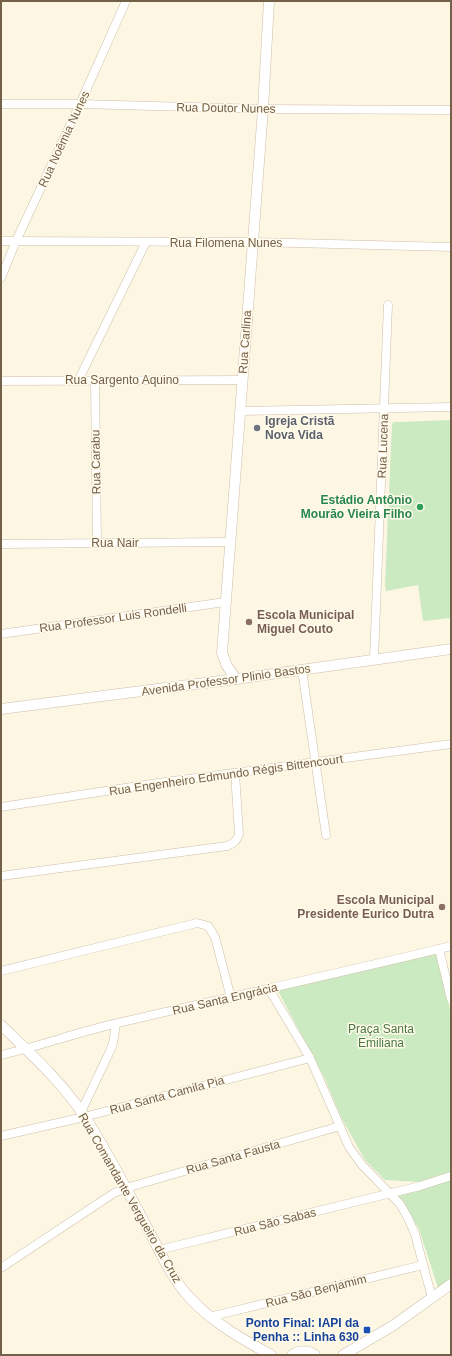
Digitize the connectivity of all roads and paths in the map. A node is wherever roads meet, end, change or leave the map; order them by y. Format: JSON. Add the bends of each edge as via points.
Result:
{"nodes":[{"id":1,"x":126,"y":1,"type":"edge"},
{"id":2,"x":269,"y":1,"type":"edge"},
{"id":3,"x":1,"y":104,"type":"edge"},
{"id":4,"x":80,"y":104,"type":"junction"},
{"id":5,"x":263,"y":109,"type":"junction"},
{"id":6,"x":451,"y":110,"type":"edge"},
{"id":7,"x":1,"y":241,"type":"edge"},
{"id":8,"x":16,"y":241,"type":"junction"},
{"id":9,"x":146,"y":242,"type":"junction"},
{"id":10,"x":252,"y":242,"type":"junction"},
{"id":11,"x":451,"y":247,"type":"edge"},
{"id":12,"x":1,"y":278,"type":"edge"},
{"id":13,"x":388,"y":305,"type":"dead end"},
{"id":14,"x":243,"y":380,"type":"junction"},
{"id":15,"x":1,"y":381,"type":"edge"},
{"id":16,"x":78,"y":381,"type":"junction"},
{"id":17,"x":95,"y":381,"type":"junction"},
{"id":18,"x":451,"y":407,"type":"edge"},
{"id":19,"x":384,"y":409,"type":"junction"},
{"id":20,"x":241,"y":411,"type":"junction"},
{"id":21,"x":230,"y":542,"type":"junction"},
{"id":22,"x":97,"y":543,"type":"junction"},
{"id":23,"x":1,"y":544,"type":"edge"},
{"id":24,"x":225,"y":602,"type":"junction"},
{"id":25,"x":1,"y":634,"type":"edge"},
{"id":26,"x":451,"y":649,"type":"edge"},
{"id":27,"x":374,"y":659,"type":"junction"},
{"id":28,"x":302,"y":670,"type":"junction"},
{"id":29,"x":236,"y":680,"type":"junction"},
{"id":30,"x":1,"y":710,"type":"edge"},
{"id":31,"x":451,"y":744,"type":"edge"},
{"id":32,"x":316,"y":762,"type":"junction"},
{"id":33,"x":235,"y":773,"type":"junction"},
{"id":34,"x":1,"y":807,"type":"edge"},
{"id":35,"x":326,"y":835,"type":"dead end"},
{"id":36,"x":1,"y":876,"type":"edge"},
{"id":37,"x":451,"y":946,"type":"edge"},
{"id":38,"x":439,"y":949,"type":"junction"},
{"id":39,"x":1,"y":971,"type":"edge"},
{"id":40,"x":268,"y":989,"type":"junction"},
{"id":41,"x":231,"y":998,"type":"junction"},
{"id":42,"x":451,"y":999,"type":"edge"},
{"id":43,"x":116,"y":1024,"type":"junction"},
{"id":44,"x":1,"y":1025,"type":"edge"},
{"id":45,"x":27,"y":1049,"type":"junction"},
{"id":46,"x":1,"y":1055,"type":"edge"},
{"id":47,"x":310,"y":1058,"type":"junction"},
{"id":48,"x":82,"y":1114,"type":"junction"},
{"id":49,"x":340,"y":1126,"type":"junction"},
{"id":50,"x":1,"y":1136,"type":"edge"},
{"id":51,"x":451,"y":1176,"type":"edge"},
{"id":52,"x":126,"y":1188,"type":"junction"},
{"id":53,"x":390,"y":1193,"type":"junction"},
{"id":54,"x":159,"y":1250,"type":"junction"},
{"id":55,"x":423,"y":1265,"type":"junction"},
{"id":56,"x":1,"y":1268,"type":"edge"},
{"id":57,"x":451,"y":1284,"type":"edge"},
{"id":58,"x":432,"y":1298,"type":"junction"},
{"id":59,"x":209,"y":1317,"type":"junction"},
{"id":60,"x":271,"y":1355,"type":"edge"},
{"id":61,"x":292,"y":1355,"type":"edge"},
{"id":62,"x":315,"y":1355,"type":"edge"},
{"id":63,"x":343,"y":1355,"type":"edge"}],
"edges":[{"from":1,"to":4,"type":"street","name":"Rua Noêmia Nunes"},
{"from":2,"to":5,"type":"street","name":"Rua Carlina"},
{"from":3,"to":4,"type":"street","name":"Rua Doutor Nunes"},
{"from":4,"to":5,"type":"street","name":"Rua Doutor Nunes"},
{"from":4,"to":8,"type":"street","name":"Rua Noêmia Nunes"},
{"from":5,"to":6,"type":"street","name":"Rua Doutor Nunes"},
{"from":5,"to":10,"type":"street","name":"Rua Carlina"},
{"from":7,"to":8,"type":"street","name":"Rua Filomena Nunes"},
{"from":8,"to":9,"type":"street","name":"Rua Filomena Nunes"},
{"from":8,"to":12,"type":"street","name":"Rua Noêmia Nunes"},
{"from":9,"to":10,"type":"street","name":"Rua Filomena Nunes"},
{"from":9,"to":16,"type":"street"},
{"from":10,"to":11,"type":"street","name":"Rua Filomena Nunes"},
{"from":10,"to":14,"type":"street","name":"Rua Carlina"},
{"from":13,"to":19,"type":"street","name":"Rua Lucena"},
{"from":14,"to":17,"type":"street","name":"Rua Sargento Aquino"},
{"from":14,"to":20,"type":"street","name":"Rua Carlina"},
{"from":15,"to":16,"type":"street","name":"Rua Sargento Aquino"},
{"from":16,"to":17,"type":"street","name":"Rua Sargento Aquino"},
{"from":17,"to":22,"type":"street","name":"Rua Carabu"},
{"from":18,"to":19,"type":"street"},
{"from":19,"to":20,"type":"street"},
{"from":19,"to":27,"type":"street","name":"Rua Lucena"},
{"from":20,"to":21,"type":"street","name":"Rua Carlina"},
{"from":21,"to":22,"type":"street","name":"Rua Nair"},
{"from":21,"to":24,"type":"street","name":"Rua Carlina"},
{"from":22,"to":23,"type":"street","name":"Rua Nair"},
{"from":24,"to":25,"type":"street","name":"Rua Professor Luis Rondelli"},
{"from":24,"to":29,"type":"street","name":"Rua Carlina","via":[[222,653],[226,666]]},
{"from":26,"to":27,"type":"street","name":"Avenida Professor Plinio Bastos"},
{"from":27,"to":28,"type":"street","name":"Avenida Professor Plinio Bastos"},
{"from":28,"to":29,"type":"street","name":"Avenida Professor Plinio Bastos"},
{"from":28,"to":32,"type":"street"},
{"from":29,"to":30,"type":"street","name":"Avenida Professor Plinio Bastos"},
{"from":31,"to":32,"type":"street","name":"Rua Engenheiro Edmundo Régis Bittencourt"},
{"from":32,"to":33,"type":"street","name":"Rua Engenheiro Edmundo Régis Bittencourt"},
{"from":32,"to":35,"type":"street"},
{"from":33,"to":34,"type":"street","name":"Rua Engenheiro Edmundo Régis Bittencourt"},
{"from":33,"to":36,"type":"street","via":[[239,834],[234,844]]},
{"from":37,"to":38,"type":"street","name":"Rua Santa Engrácia"},
{"from":38,"to":40,"type":"street","name":"Rua Santa Engrácia"},
{"from":38,"to":42,"type":"street"},
{"from":39,"to":41,"type":"street","via":[[197,923],[208,926],[215,937]]},
{"from":40,"to":41,"type":"street","name":"Rua Santa Engrácia"},
{"from":40,"to":47,"type":"street"},
{"from":41,"to":43,"type":"street","name":"Rua Santa Engrácia"},
{"from":43,"to":45,"type":"street","name":"Rua Santa Engrácia"},
{"from":43,"to":48,"type":"street","via":[[113,1043]]},
{"from":44,"to":45,"type":"street","name":"Rua Comandante Vergueiro da Cruz"},
{"from":45,"to":46,"type":"street","name":"Rua Santa Engrácia"},
{"from":45,"to":48,"type":"street","name":"Rua Comandante Vergueiro da Cruz"},
{"from":47,"to":48,"type":"street","name":"Rua Santa Camila Pia"},
{"from":47,"to":49,"type":"street"},
{"from":48,"to":50,"type":"street","name":"Rua Santa Camila Pia"},
{"from":48,"to":52,"type":"street","name":"Rua Comandante Vergueiro da Cruz"},
{"from":49,"to":52,"type":"street","name":"Rua Santa Fausta"},
{"from":49,"to":53,"type":"street","via":[[355,1157]]},
{"from":51,"to":53,"type":"street"},
{"from":52,"to":54,"type":"street","name":"Rua Comandante Vergueiro da Cruz"},
{"from":52,"to":56,"type":"street","name":"Rua Santa Fausta","via":[[114,1193]]},
{"from":53,"to":54,"type":"street","name":"Rua São Sabas"},
{"from":53,"to":55,"type":"street","via":[[408,1218]]},
{"from":54,"to":59,"type":"street","name":"Rua Comandante Vergueiro da Cruz","via":[[189,1298]]},
{"from":55,"to":58,"type":"street"},
{"from":55,"to":59,"type":"street","name":"Rua São Benjamim"},
{"from":57,"to":58,"type":"street"},
{"from":58,"to":63,"type":"street","via":[[394,1325]]},
{"from":59,"to":60,"type":"street","name":"Rua Comandante Vergueiro da Cruz"},
{"from":61,"to":62,"type":"street","via":[[301,1351]]}]}
